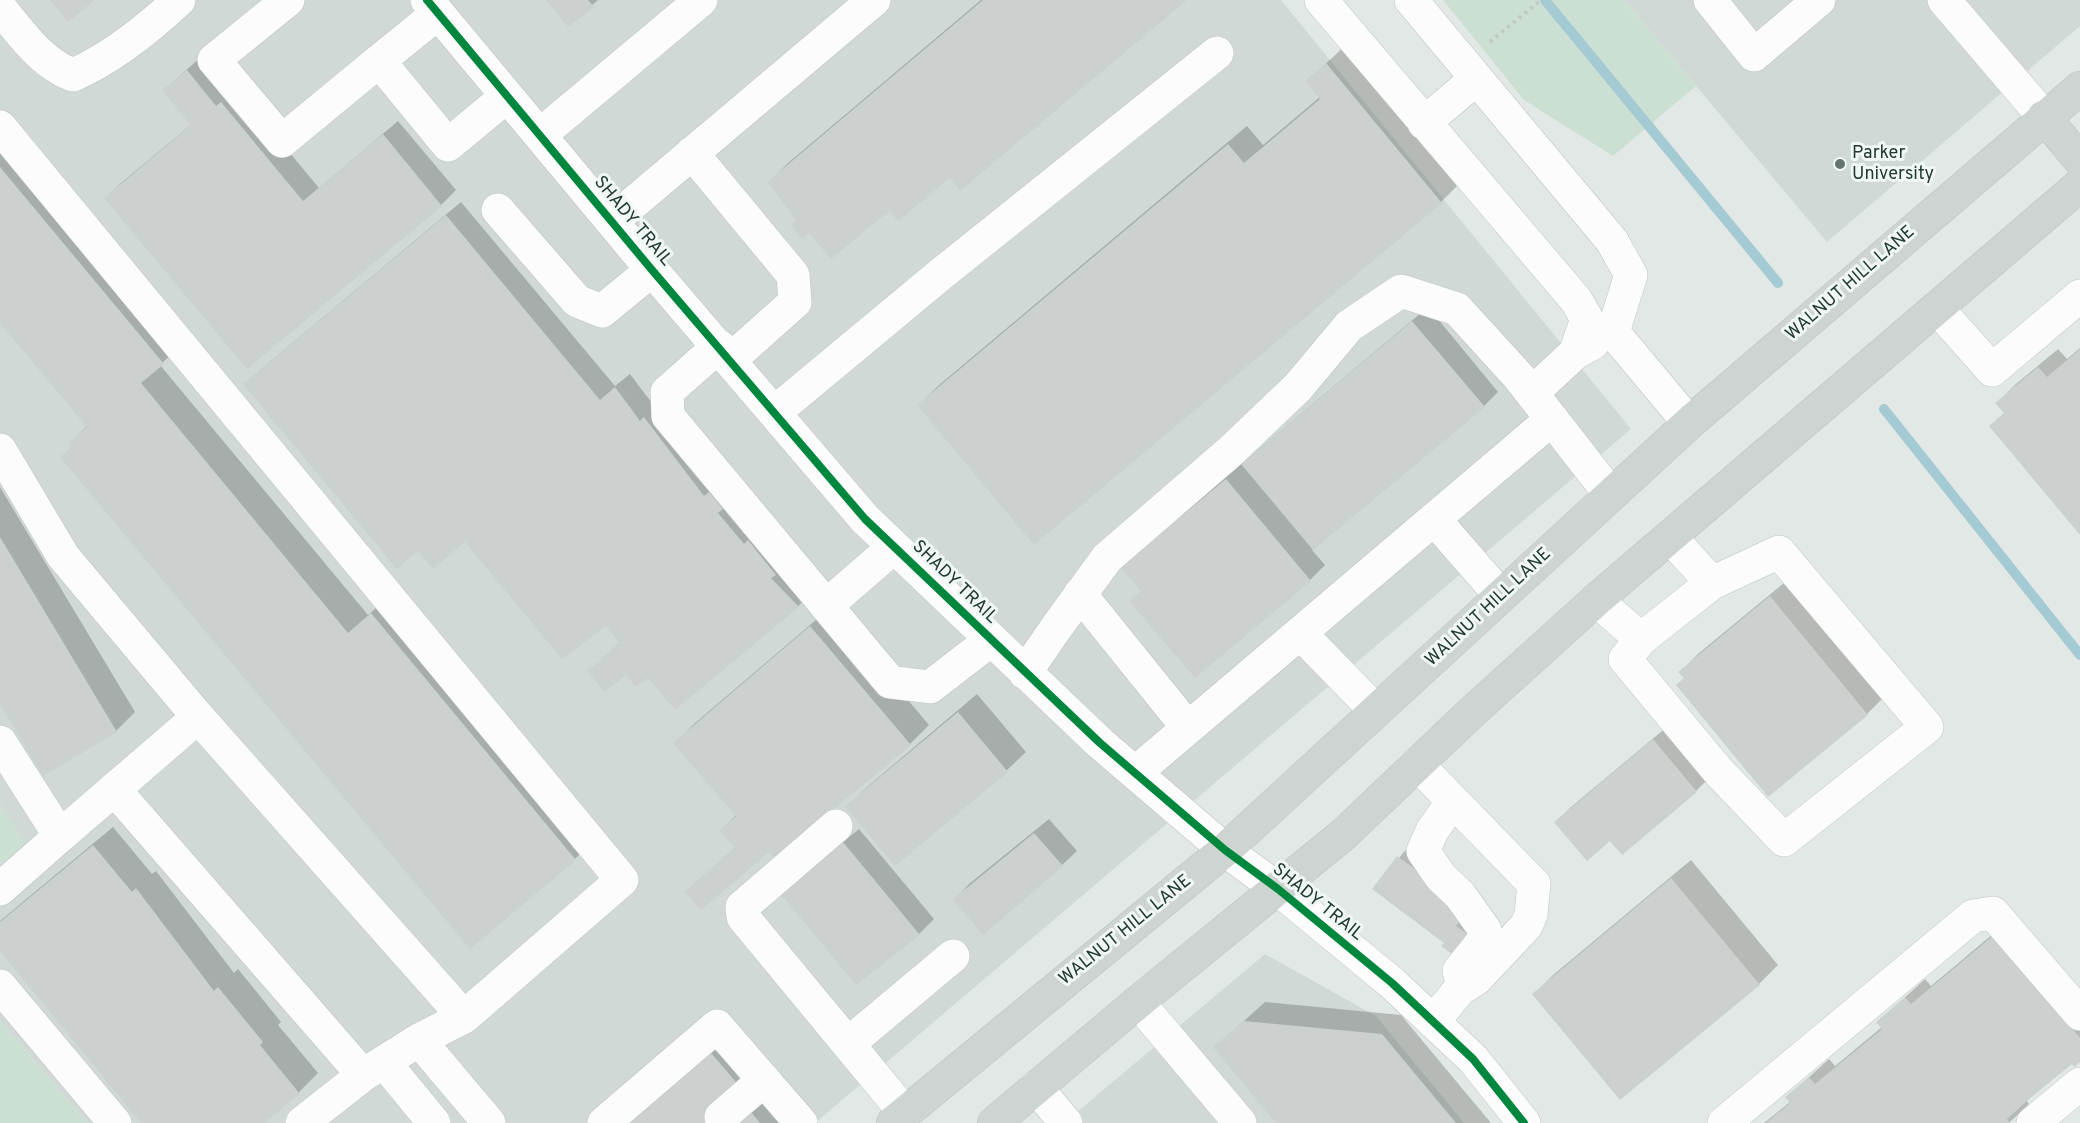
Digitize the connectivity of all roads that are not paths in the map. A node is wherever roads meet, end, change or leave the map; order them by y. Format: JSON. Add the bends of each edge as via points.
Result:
{"nodes":[{"id":1,"x":179,"y":0,"type":"edge"},
{"id":2,"x":288,"y":0,"type":"edge"},
{"id":3,"x":701,"y":0,"type":"edge"},
{"id":4,"x":874,"y":0,"type":"edge"},
{"id":5,"x":1322,"y":0,"type":"edge"},
{"id":6,"x":1411,"y":0,"type":"edge"},
{"id":7,"x":1710,"y":0,"type":"edge"},
{"id":8,"x":1819,"y":0,"type":"edge"},
{"id":9,"x":1944,"y":0,"type":"edge"},
{"id":10,"x":433,"y":6,"type":"edge"},
{"id":11,"x":0,"y":8,"type":"edge"},
{"id":12,"x":1217,"y":53,"type":"dead end"},
{"id":13,"x":379,"y":62,"type":"junction"},
{"id":14,"x":1476,"y":79,"type":"junction"},
{"id":15,"x":2080,"y":88,"type":"edge"},
{"id":16,"x":507,"y":96,"type":"junction"},
{"id":17,"x":2044,"y":117,"type":"junction"},
{"id":18,"x":1424,"y":123,"type":"junction"},
{"id":19,"x":0,"y":127,"type":"edge"},
{"id":20,"x":540,"y":135,"type":"junction"},
{"id":21,"x":692,"y":153,"type":"junction"},
{"id":22,"x":2080,"y":160,"type":"edge"},
{"id":23,"x":2080,"y":185,"type":"edge"},
{"id":24,"x":498,"y":210,"type":"dead end"},
{"id":25,"x":612,"y":221,"type":"junction"},
{"id":26,"x":652,"y":270,"type":"junction"},
{"id":27,"x":2080,"y":296,"type":"edge"},
{"id":28,"x":1937,"y":308,"type":"junction"},
{"id":29,"x":1613,"y":332,"type":"junction"},
{"id":30,"x":725,"y":353,"type":"junction"},
{"id":31,"x":1575,"y":353,"type":"junction"},
{"id":32,"x":1532,"y":393,"type":"junction"},
{"id":33,"x":775,"y":412,"type":"junction"},
{"id":34,"x":1552,"y":419,"type":"junction"},
{"id":35,"x":1689,"y":423,"type":"junction"},
{"id":36,"x":0,"y":450,"type":"edge"},
{"id":37,"x":1611,"y":495,"type":"junction"},
{"id":38,"x":1434,"y":519,"type":"junction"},
{"id":39,"x":1670,"y":537,"type":"junction"},
{"id":40,"x":894,"y":547,"type":"junction"},
{"id":41,"x":1712,"y":583,"type":"junction"},
{"id":42,"x":1080,"y":594,"type":"junction"},
{"id":43,"x":1501,"y":596,"type":"junction"},
{"id":44,"x":1596,"y":600,"type":"junction"},
{"id":45,"x":826,"y":606,"type":"junction"},
{"id":46,"x":1300,"y":633,"type":"junction"},
{"id":47,"x":1641,"y":639,"type":"junction"},
{"id":48,"x":991,"y":640,"type":"junction"},
{"id":49,"x":1025,"y":673,"type":"junction"},
{"id":50,"x":1376,"y":711,"type":"junction"},
{"id":51,"x":198,"y":717,"type":"junction"},
{"id":52,"x":1188,"y":728,"type":"junction"},
{"id":53,"x":0,"y":742,"type":"edge"},
{"id":54,"x":1417,"y":764,"type":"junction"},
{"id":55,"x":1135,"y":773,"type":"junction"},
{"id":56,"x":114,"y":789,"type":"junction"},
{"id":57,"x":1453,"y":801,"type":"junction"},
{"id":58,"x":837,"y":826,"type":"dead end"},
{"id":59,"x":60,"y":836,"type":"junction"},
{"id":60,"x":1225,"y":850,"type":"junction"},
{"id":61,"x":0,"y":889,"type":"edge"},
{"id":62,"x":1278,"y":889,"type":"junction"},
{"id":63,"x":953,"y":956,"type":"dead end"},
{"id":64,"x":0,"y":986,"type":"edge"},
{"id":65,"x":1460,"y":989,"type":"junction"},
{"id":66,"x":1138,"y":1002,"type":"junction"},
{"id":67,"x":2080,"y":1014,"type":"edge"},
{"id":68,"x":464,"y":1017,"type":"junction"},
{"id":69,"x":1433,"y":1022,"type":"junction"},
{"id":70,"x":419,"y":1040,"type":"junction"},
{"id":71,"x":848,"y":1044,"type":"junction"},
{"id":72,"x":373,"y":1069,"type":"junction"},
{"id":73,"x":764,"y":1080,"type":"junction"},
{"id":74,"x":2080,"y":1084,"type":"edge"},
{"id":75,"x":1036,"y":1087,"type":"junction"},
{"id":76,"x":730,"y":1112,"type":"dead end"},
{"id":77,"x":899,"y":1118,"type":"edge"},
{"id":78,"x":115,"y":1123,"type":"edge"},
{"id":79,"x":302,"y":1123,"type":"edge"},
{"id":80,"x":434,"y":1123,"type":"edge"},
{"id":81,"x":489,"y":1123,"type":"edge"},
{"id":82,"x":604,"y":1123,"type":"edge"},
{"id":83,"x":801,"y":1123,"type":"edge"},
{"id":84,"x":994,"y":1123,"type":"edge"},
{"id":85,"x":1066,"y":1123,"type":"edge"},
{"id":86,"x":1240,"y":1123,"type":"edge"},
{"id":87,"x":1524,"y":1123,"type":"edge"},
{"id":88,"x":1724,"y":1123,"type":"edge"},
{"id":89,"x":2033,"y":1123,"type":"edge"}],
"edges":[{"from":1,"to":11,"type":"street","via":[[151,26],[73,75],[45,60]]},
{"from":2,"to":13,"type":"street","via":[[214,60],[282,141]]},
{"from":3,"to":20,"type":"street"},
{"from":4,"to":21,"type":"street"},
{"from":5,"to":18,"type":"street"},
{"from":6,"to":14,"type":"street"},
{"from":7,"to":8,"type":"street","via":[[1754,55]]},
{"from":9,"to":17,"type":"street"},
{"from":10,"to":13,"type":"street"},
{"from":10,"to":16,"type":"street","name":"SHADY TRAIL"},
{"from":12,"to":33,"type":"street"},
{"from":13,"to":16,"type":"street","via":[[448,145]]},
{"from":14,"to":18,"type":"street"},
{"from":14,"to":29,"type":"street","via":[[1612,241],[1631,274]]},
{"from":15,"to":17,"type":"main road","name":"WALNUT HILL LANE"},
{"from":16,"to":20,"type":"street","name":"SHADY TRAIL"},
{"from":17,"to":22,"type":"main road"},
{"from":17,"to":35,"type":"main road","name":"WALNUT HILL LANE"},
{"from":18,"to":31,"type":"street","via":[[1576,300],[1587,319]]},
{"from":19,"to":68,"type":"street","via":[[622,880]]},
{"from":20,"to":25,"type":"street","name":"SHADY TRAIL"},
{"from":21,"to":25,"type":"street"},
{"from":21,"to":30,"type":"street","via":[[794,275],[795,302]]},
{"from":23,"to":28,"type":"main road"},
{"from":24,"to":26,"type":"street","via":[[577,301],[602,310]]},
{"from":25,"to":26,"type":"street","name":"SHADY TRAIL"},
{"from":26,"to":30,"type":"street","name":"SHADY TRAIL"},
{"from":27,"to":28,"type":"street","via":[[1992,370]]},
{"from":28,"to":39,"type":"main road"},
{"from":29,"to":31,"type":"street"},
{"from":29,"to":35,"type":"street"},
{"from":30,"to":33,"type":"street","name":"SHADY TRAIL"},
{"from":30,"to":45,"type":"street","via":[[667,392],[668,416]]},
{"from":31,"to":32,"type":"street"},
{"from":32,"to":34,"type":"street"},
{"from":32,"to":42,"type":"street","via":[[1457,309],[1401,291],[1349,326],[1298,387],[1107,558]]},
{"from":33,"to":40,"type":"street","name":"SHADY TRAIL","via":[[865,519]]},
{"from":34,"to":37,"type":"street"},
{"from":34,"to":38,"type":"street"},
{"from":35,"to":37,"type":"main road","name":"WALNUT HILL LANE"},
{"from":36,"to":51,"type":"street","via":[[63,556]]},
{"from":37,"to":43,"type":"main road","name":"WALNUT HILL LANE"},
{"from":38,"to":43,"type":"street"},
{"from":38,"to":46,"type":"street"},
{"from":39,"to":41,"type":"street"},
{"from":39,"to":44,"type":"main road"},
{"from":40,"to":45,"type":"street"},
{"from":40,"to":48,"type":"street","name":"SHADY TRAIL"},
{"from":41,"to":47,"type":"street"},
{"from":41,"to":47,"type":"street","via":[[1779,552],[1927,727],[1784,840],[1719,772],[1625,659]]},
{"from":42,"to":49,"type":"street"},
{"from":42,"to":52,"type":"street"},
{"from":43,"to":50,"type":"main road","name":"WALNUT HILL LANE"},
{"from":44,"to":47,"type":"street"},
{"from":44,"to":54,"type":"main road"},
{"from":45,"to":48,"type":"street","via":[[890,682],[930,687]]},
{"from":46,"to":50,"type":"street"},
{"from":46,"to":52,"type":"street"},
{"from":48,"to":49,"type":"street","name":"SHADY TRAIL"},
{"from":49,"to":55,"type":"street","name":"SHADY TRAIL"},
{"from":50,"to":60,"type":"main road","name":"WALNUT HILL LANE"},
{"from":51,"to":56,"type":"street"},
{"from":51,"to":68,"type":"street"},
{"from":52,"to":55,"type":"street"},
{"from":53,"to":59,"type":"street"},
{"from":54,"to":57,"type":"street"},
{"from":54,"to":62,"type":"main road","via":[[1344,834]]},
{"from":55,"to":60,"type":"street","name":"SHADY TRAIL"},
{"from":56,"to":59,"type":"street"},
{"from":56,"to":72,"type":"street"},
{"from":57,"to":65,"type":"street","via":[[1423,851],[1485,930],[1482,942],[1460,971]]},
{"from":57,"to":65,"type":"street","via":[[1534,884],[1526,926],[1476,979]]},
{"from":58,"to":71,"type":"street","via":[[742,907],[742,917]]},
{"from":59,"to":61,"type":"street"},
{"from":60,"to":62,"type":"street","name":"SHADY TRAIL"},
{"from":60,"to":77,"type":"main road","name":"WALNUT HILL LANE"},
{"from":62,"to":66,"type":"main road"},
{"from":62,"to":69,"type":"street","name":"SHADY TRAIL"},
{"from":63,"to":71,"type":"street"},
{"from":64,"to":78,"type":"street"},
{"from":65,"to":69,"type":"street"},
{"from":66,"to":75,"type":"main road"},
{"from":66,"to":86,"type":"street"},
{"from":67,"to":88,"type":"street","via":[[1993,913],[1973,916]]},
{"from":68,"to":70,"type":"street"},
{"from":69,"to":87,"type":"street","name":"SHADY TRAIL","via":[[1473,1059]]},
{"from":70,"to":72,"type":"street"},
{"from":70,"to":81,"type":"street"},
{"from":71,"to":77,"type":"street"},
{"from":72,"to":79,"type":"street"},
{"from":72,"to":80,"type":"street"},
{"from":73,"to":76,"type":"street"},
{"from":73,"to":82,"type":"street","via":[[717,1026]]},
{"from":73,"to":83,"type":"street"},
{"from":74,"to":89,"type":"street"},
{"from":75,"to":84,"type":"main road"},
{"from":75,"to":85,"type":"street"}]}
